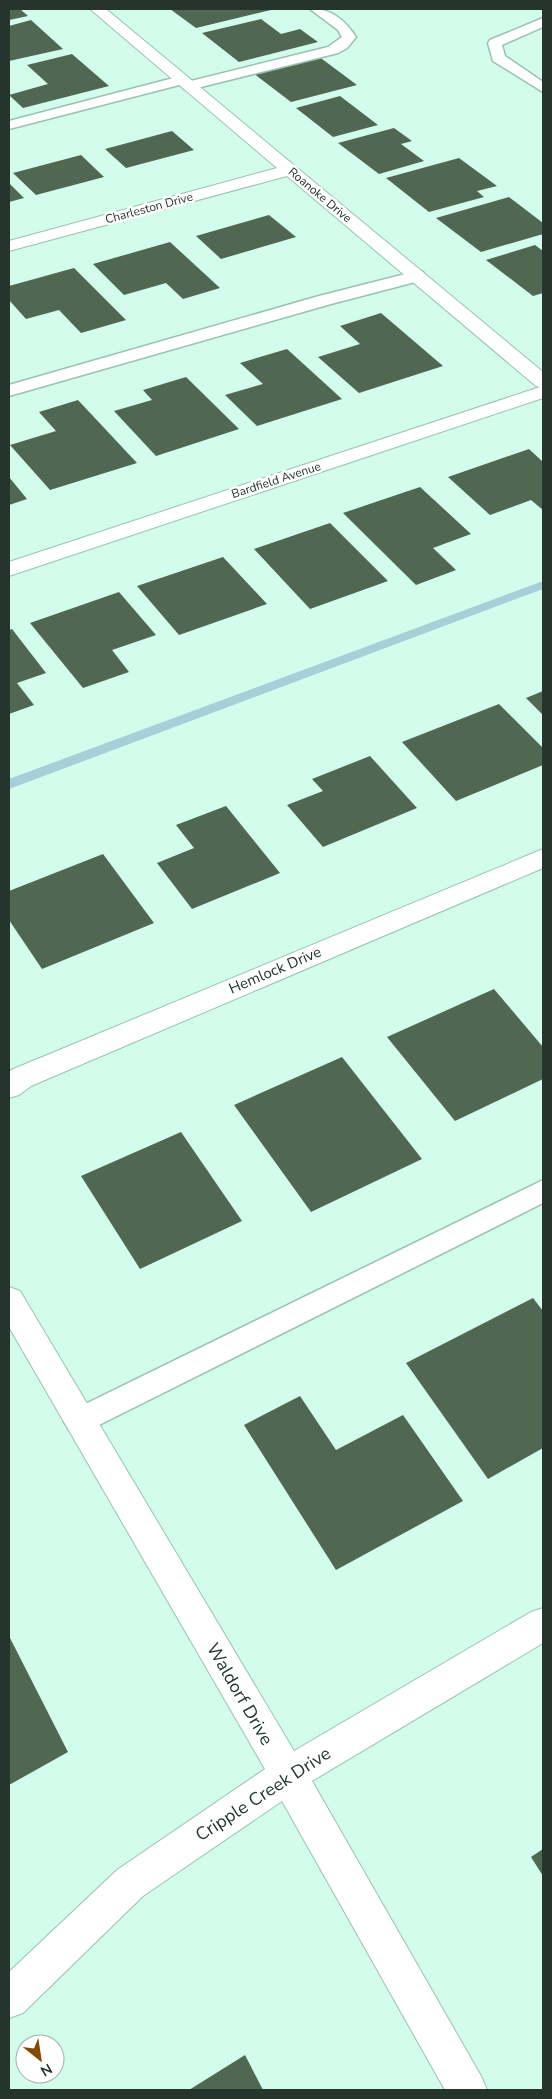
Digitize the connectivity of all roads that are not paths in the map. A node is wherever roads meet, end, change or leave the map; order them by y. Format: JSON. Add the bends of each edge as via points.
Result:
{"nodes":[{"id":1,"x":97,"y":9,"type":"edge"},
{"id":2,"x":318,"y":9,"type":"edge"},
{"id":3,"x":543,"y":22,"type":"edge"},
{"id":4,"x":185,"y":83,"type":"junction"},
{"id":5,"x":543,"y":88,"type":"edge"},
{"id":6,"x":9,"y":124,"type":"edge"},
{"id":7,"x":290,"y":170,"type":"junction"},
{"id":8,"x":9,"y":246,"type":"edge"},
{"id":9,"x":417,"y":276,"type":"junction"},
{"id":10,"x":543,"y":382,"type":"edge"},
{"id":11,"x":9,"y":391,"type":"edge"},
{"id":12,"x":543,"y":392,"type":"edge"},
{"id":13,"x":9,"y":568,"type":"edge"},
{"id":14,"x":543,"y":858,"type":"edge"},
{"id":15,"x":9,"y":1087,"type":"edge"},
{"id":16,"x":543,"y":1191,"type":"edge"},
{"id":17,"x":9,"y":1300,"type":"edge"},
{"id":18,"x":79,"y":1421,"type":"junction"},
{"id":19,"x":543,"y":1624,"type":"edge"},
{"id":20,"x":288,"y":1775,"type":"junction"},
{"id":21,"x":9,"y":1999,"type":"edge"},
{"id":22,"x":467,"y":2090,"type":"edge"}],
"edges":[{"from":1,"to":4,"type":"street","name":"Roanoke Drive"},
{"from":2,"to":4,"type":"lane","via":[[343,27],[349,36],[342,45],[333,50]]},
{"from":3,"to":5,"type":"lane","via":[[495,43],[498,58]]},
{"from":4,"to":6,"type":"lane"},
{"from":4,"to":7,"type":"street","name":"Roanoke Drive"},
{"from":7,"to":8,"type":"street","name":"Charleston Drive"},
{"from":7,"to":9,"type":"street","name":"Roanoke Drive"},
{"from":9,"to":10,"type":"street","name":"Roanoke Drive"},
{"from":9,"to":11,"type":"lane"},
{"from":12,"to":13,"type":"street","name":"Bardfield Avenue"},
{"from":14,"to":15,"type":"street","name":"Hemlock Drive","via":[[21,1078]]},
{"from":16,"to":18,"type":"lane"},
{"from":17,"to":18,"type":"street","name":"Waldorf Drive"},
{"from":18,"to":20,"type":"street","name":"Waldorf Drive"},
{"from":19,"to":20,"type":"street","name":"Cripple Creek Drive"},
{"from":20,"to":21,"type":"street","name":"Cripple Creek Drive","via":[[130,1883]]},
{"from":20,"to":22,"type":"street","name":"Waldorf Drive"}]}
